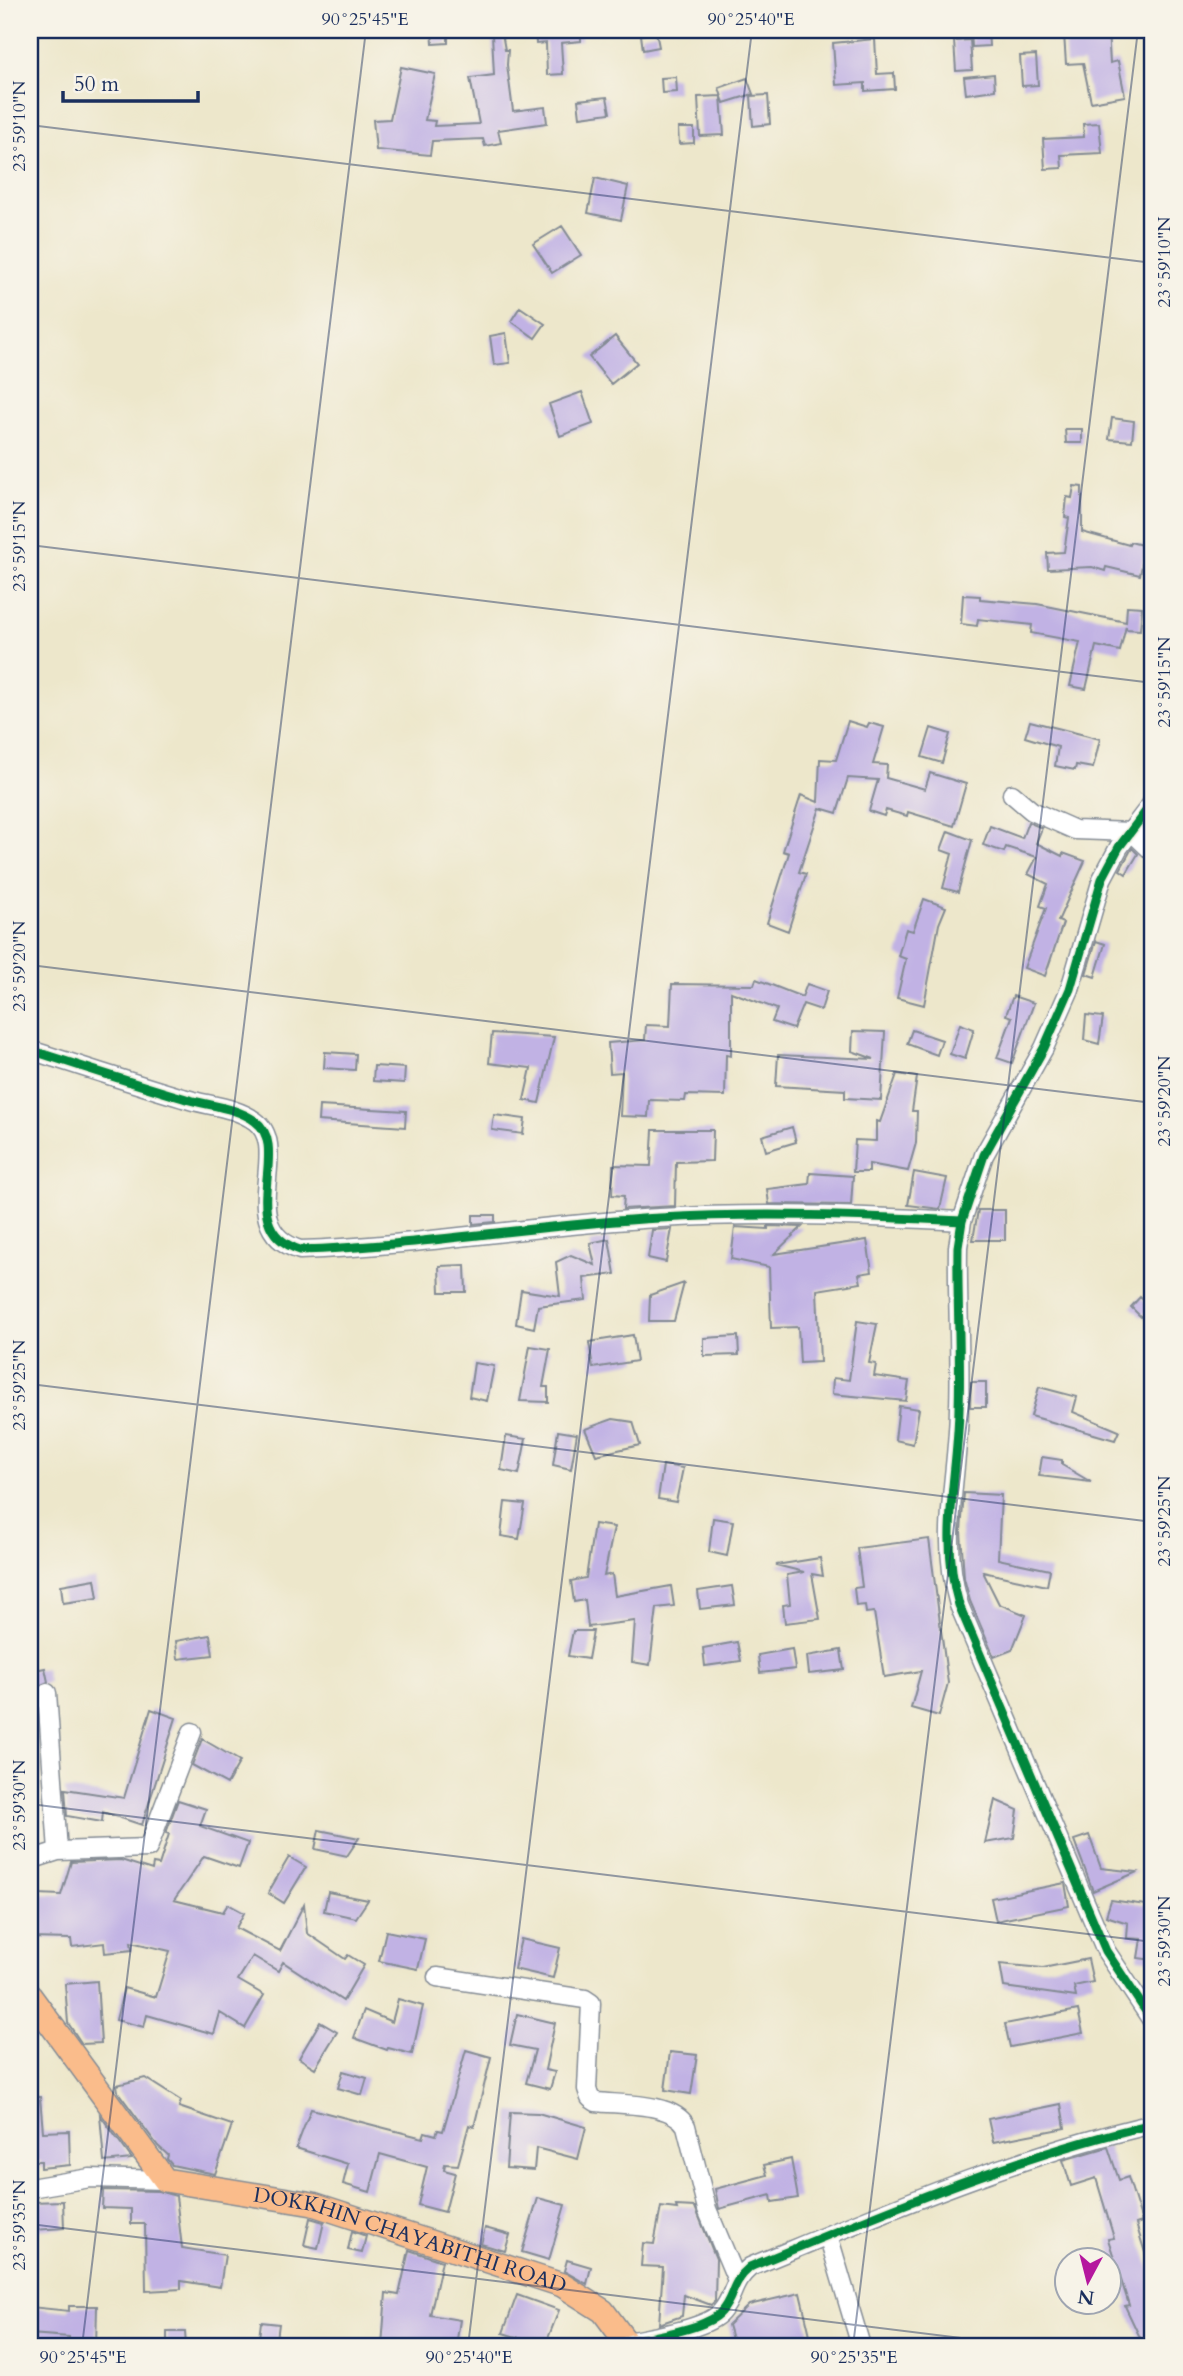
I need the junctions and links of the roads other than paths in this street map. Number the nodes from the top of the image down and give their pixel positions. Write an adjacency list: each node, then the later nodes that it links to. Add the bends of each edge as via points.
1 (1012, 794): 3 (street, via 1032,811 1075,830)
2 (1153, 802): 3 (street)
3 (1132, 832): 4 (street); 6 (street, via 1102,879 1070,989 1044,1048 984,1155)
4 (1153, 852)
5 (30, 1050): 6 (street, via 187,1100 229,1108 257,1122 267,1140 271,1231 282,1244 300,1250 659,1218 814,1214)
6 (962, 1221): 13 (street, via 958,1247 959,1410 948,1528 950,1574 1106,1951)
7 (47, 1693): 9 (street)
8 (192, 1732): 9 (street, via 148,1848)
9 (58, 1851): 10 (street)
10 (30, 1860)
11 (437, 1977): 18 (street, via 591,2003 590,2098 669,2111 681,2118 707,2209)
12 (30, 1996): 15 (main road)
13 (1153, 2022)
14 (1153, 2124): 17 (street, via 1079,2141)
15 (165, 2180): 16 (street, via 90,2178); 19 (main road, DOKKHIN CHAYABITHI ROAD, via 313,2204 562,2285 603,2311)
16 (30, 2188)
17 (828, 2235): 18 (street, via 750,2267); 20 (street)
18 (736, 2278): 19 (street, via 721,2313 705,2323)
19 (629, 2344)
20 (860, 2346)

